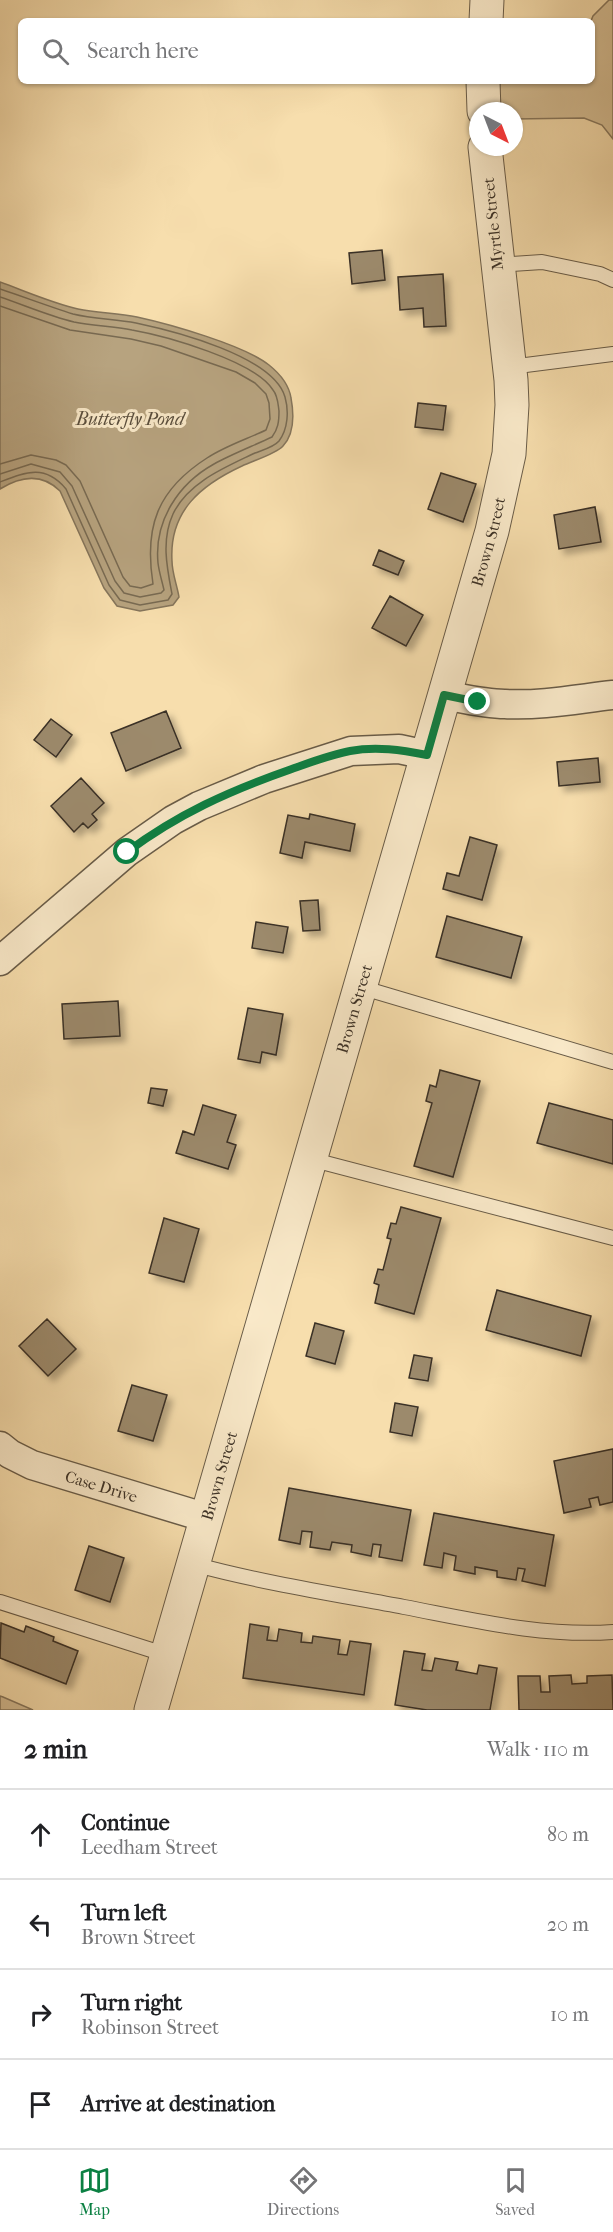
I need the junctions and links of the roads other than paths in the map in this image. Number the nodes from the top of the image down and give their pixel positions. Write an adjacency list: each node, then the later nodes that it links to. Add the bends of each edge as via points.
1 (487, 0): 2 (street)
2 (486, 18)
3 (483, 84): 4 (street)
4 (484, 102)
5 (486, 156): 6 (street, Myrtle Street)
6 (498, 265): 7 (lane, via 542,262); 8 (street, Myrtle Street)
7 (613, 280)
8 (502, 300): 10 (street, Brown Street)
9 (613, 354): 10 (lane)
10 (510, 367): 11 (street, Brown Street, via 511,430 506,471)
11 (444, 695): 12 (street, via 504,705); 13 (street, Brown Street)
12 (613, 695)
13 (427, 755): 14 (street, via 399,749 351,751 264,778 199,806 127,852); 15 (street, Brown Street)
14 (0, 961)
15 (360, 987): 16 (lane); 17 (street, Brown Street)
16 (613, 1062)
17 (310, 1159): 18 (lane); 20 (street, Brown Street)
18 (613, 1238)
19 (0, 1446): 20 (street, Case Drive, via 32,1465)
20 (207, 1518): 21 (street, Brown Street)
21 (193, 1564): 23 (lane, via 254,1580 496,1624 562,1633); 24 (street, Brown Street)
22 (0, 1602): 24 (lane)
23 (613, 1632)
24 (167, 1655): 25 (street, Brown Street)
25 (151, 1710)

